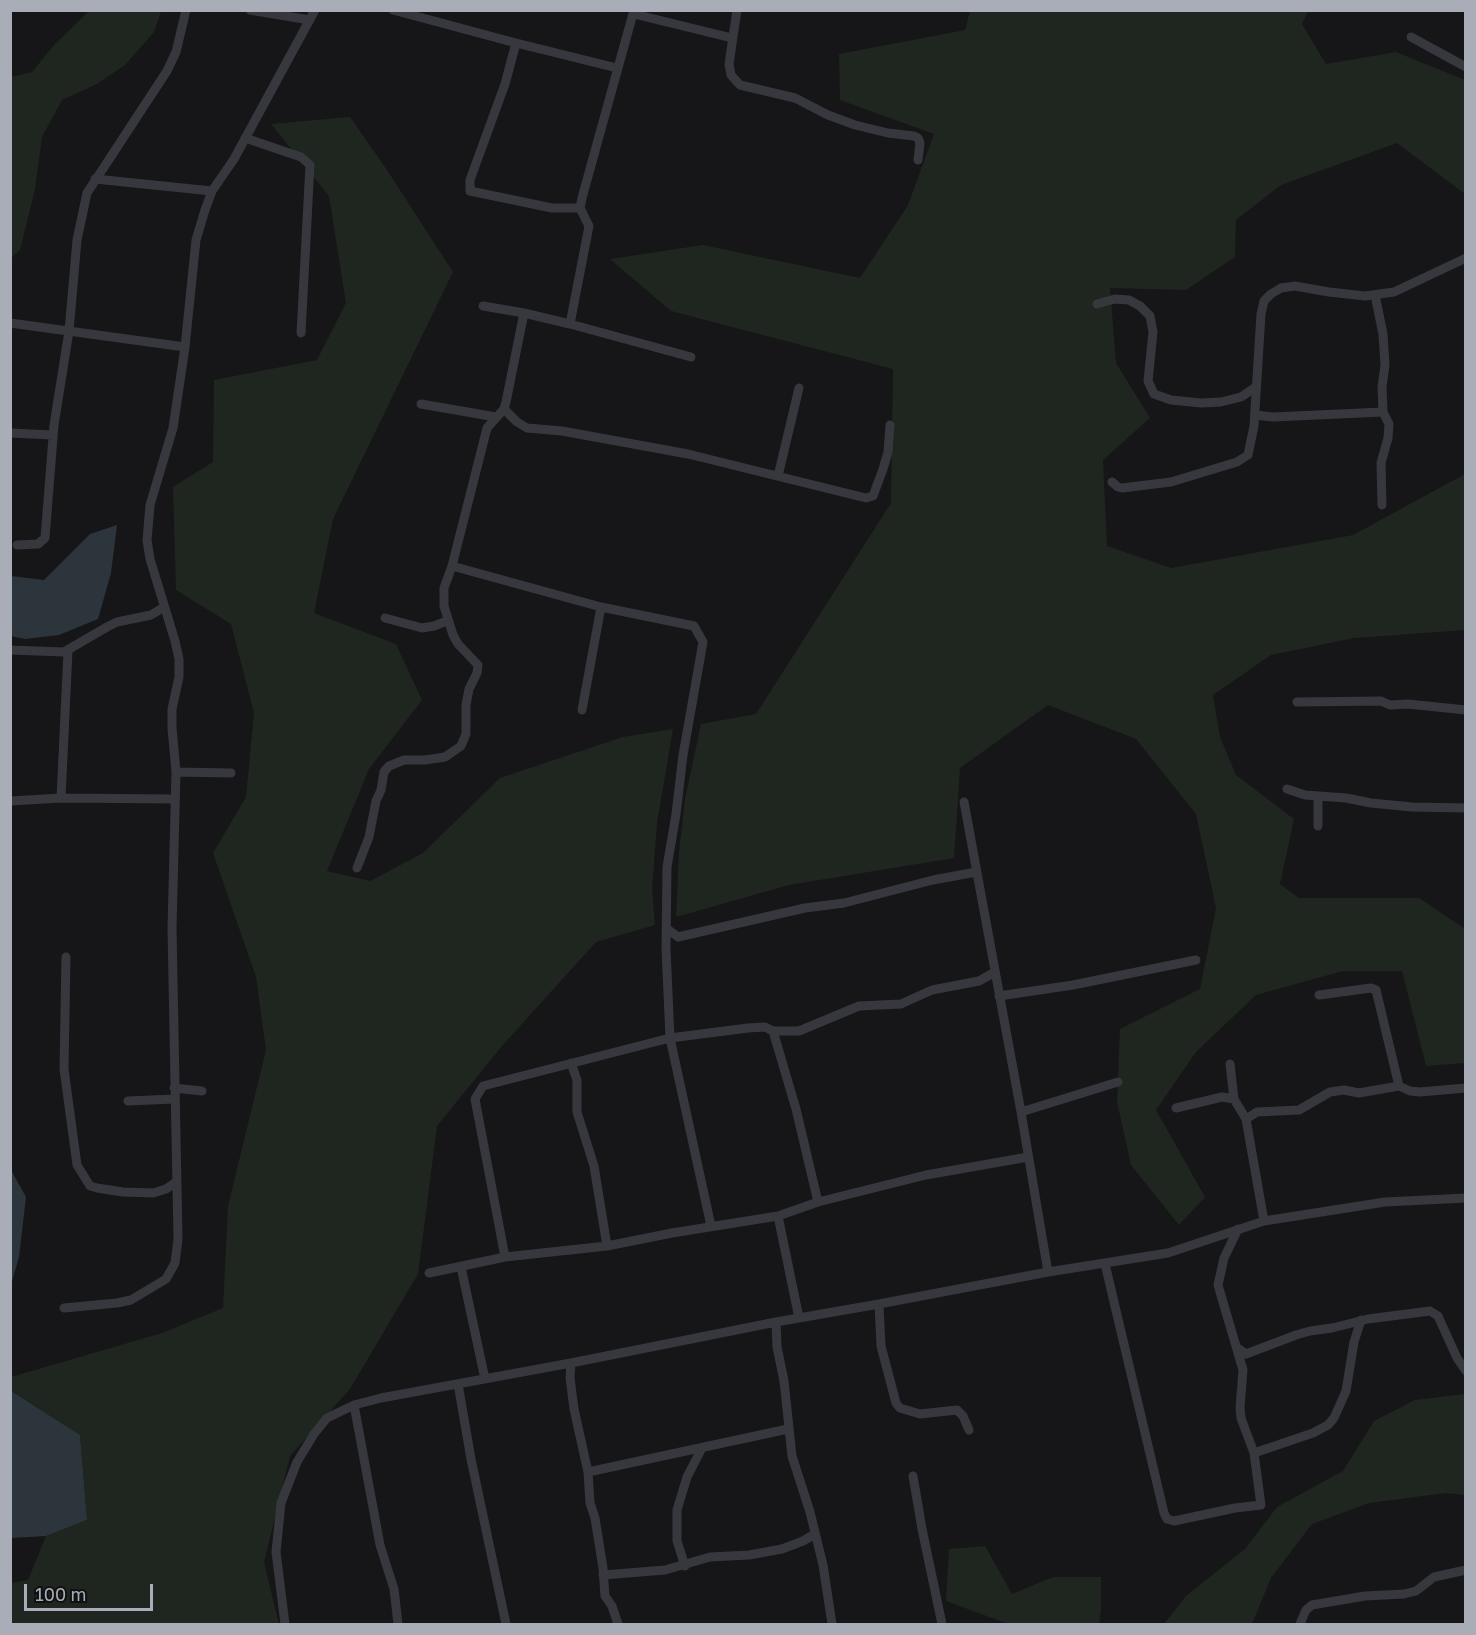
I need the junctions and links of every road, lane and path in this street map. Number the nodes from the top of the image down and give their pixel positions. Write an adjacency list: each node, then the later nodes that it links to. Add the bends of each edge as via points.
1 (186, 10): 15 (street, via 167,71)
2 (250, 10): 7 (street)
3 (315, 10): 7 (street)
4 (393, 10): 10 (street)
5 (737, 10): 9 (street)
6 (634, 12): 9 (street); 12 (street)
7 (310, 20): 13 (street)
8 (1411, 37): 11 (street)
9 (732, 38): 14 (street, via 729,69 740,85 795,98 855,125 914,136 920,143)
10 (516, 44): 12 (street); 17 (street, via 470,180 470,191 552,208)
11 (1466, 67)
12 (617, 68): 17 (street)
13 (245, 138): 16 (street); 26 (street, via 301,157 310,165)
14 (918, 160)
15 (95, 179): 16 (street); 25 (street, via 87,193 77,240)
16 (213, 191): 27 (street, via 196,240)
17 (580, 208): 24 (street, via 589,226)
18 (1466, 258): 19 (street, via 1394,292)
19 (1375, 295): 29 (street, via 1295,286 1271,294 1264,301 1261,314); 33 (street, via 1383,334)
20 (1097, 304): 29 (street, via 1129,300 1150,316 1153,332 1148,381 1154,394 1201,404 1241,397)
21 (483, 306): 22 (street)
22 (524, 313): 24 (street); 32 (street)
23 (10, 322): 25 (street)
24 (570, 324): 28 (street)
25 (69, 331): 27 (street); 38 (street)
26 (301, 333)
27 (185, 347): 44 (street, via 173,428 150,505 147,540)
28 (691, 357)
29 (1256, 387): 34 (street)
30 (799, 388): 39 (street)
31 (421, 404): 35 (street)
32 (504, 408): 35 (street); 39 (street, via 527,428 688,454)
33 (1383, 411): 34 (street); 41 (street, via 1389,424 1381,463)
34 (1255, 415): 40 (street, via 1245,459 1172,483 1122,488)
35 (496, 417): 43 (street, via 487,428)
36 (890, 425): 39 (street, via 888,452 873,496 866,498)
37 (10, 433): 38 (street)
38 (53, 435): 42 (street, via 45,538 38,544)
39 (778, 476)
40 (1112, 482)
41 (1382, 505)
42 (18, 545)
43 (452, 566): 45 (street); 47 (street, via 443,596)
44 (164, 607): 49 (street, via 151,615 106,627); 53 (street, via 179,659 172,709)
45 (602, 607): 51 (street); 65 (street, via 694,626 703,642 667,867)
46 (385, 618): 47 (street, via 422,628)
47 (447, 621): 63 (street, via 458,644 478,665 467,697 466,734 461,746 445,757 389,765)
48 (10, 650): 49 (street)
49 (68, 651): 57 (street)
50 (1297, 702): 52 (street, via 1381,701 1390,705)
51 (582, 710)
52 (1466, 710)
53 (176, 772): 54 (street); 58 (street)
54 (231, 772)
55 (1287, 789): 56 (street)
56 (1318, 796): 61 (street, via 1412,807); 62 (street)
57 (61, 798): 58 (street); 59 (street)
58 (174, 799): 77 (street)
59 (10, 801)
60 (964, 802): 64 (street)
61 (1466, 808)
62 (1318, 826)
63 (357, 868)
64 (976, 872): 65 (street, via 678,937); 68 (street)
65 (666, 928): 72 (street)
66 (66, 957): 87 (street, via 64,1069 77,1165 90,1186 97,1188 153,1192)
67 (1196, 960): 70 (street)
68 (994, 972): 70 (street); 71 (street, via 979,981 932,990 901,1004 860,1006 798,1031)
69 (1319, 995): 76 (street, via 1376,990)
70 (999, 996): 84 (street)
71 (773, 1032): 72 (street, via 765,1027); 89 (street)
72 (670, 1038): 73 (street); 92 (street)
73 (571, 1063): 94 (street, via 577,1080 577,1112 594,1166); 95 (street, via 483,1086 475,1099)
74 (1230, 1064): 81 (street)
75 (1118, 1082): 84 (street)
76 (1399, 1086): 78 (street, via 1420,1092); 85 (street, via 1359,1093 1330,1092 1299,1110 1257,1112)
77 (174, 1088): 79 (street); 80 (street)
78 (1466, 1088)
79 (202, 1091)
80 (174, 1099): 82 (street); 87 (street)
81 (1234, 1099): 83 (street, via 1222,1097); 85 (street)
82 (128, 1101)
83 (1176, 1108)
84 (1021, 1112): 86 (street)
85 (1246, 1119): 91 (street)
86 (1028, 1156): 89 (street, via 926,1175); 98 (street)
87 (177, 1182): 101 (street, via 178,1239 175,1263 166,1279 117,1304)
88 (1466, 1198): 91 (street, via 1385,1202)
89 (818, 1202): 90 (street)
90 (778, 1216): 92 (street); 102 (street)
91 (1264, 1221): 93 (street)
92 (711, 1227): 94 (street)
93 (1238, 1229): 96 (street, via 1168,1253); 105 (street, via 1224,1258 1218,1285)
94 (607, 1246): 95 (street)
95 (505, 1257): 97 (street)
96 (1105, 1264): 98 (street); 114 (street, via 1167,1519 1174,1521 1261,1505)
97 (461, 1267): 99 (street); 108 (street)
98 (1048, 1272): 100 (street)
99 (429, 1273)
100 (879, 1305): 102 (street); 112 (street, via 881,1347 896,1403 920,1414 957,1410)
101 (64, 1308)
102 (798, 1318): 104 (street)
103 (1361, 1320): 105 (street, via 1296,1335 1246,1354); 107 (street, via 1430,1311 1438,1316); 114 (street, via 1346,1391 1335,1418 1312,1433)
104 (776, 1322): 106 (street); 111 (street)
105 (1235, 1347): 114 (street, via 1243,1370 1241,1418)
106 (571, 1363): 108 (street); 115 (street, via 574,1409)
107 (1466, 1371)
108 (485, 1379): 109 (street)
109 (458, 1384): 110 (street); 123 (street)
110 (354, 1405): 121 (street, via 327,1418 314,1434 297,1462 281,1503 276,1552); 122 (street)
111 (788, 1429): 113 (street); 117 (street)
112 (969, 1430)
113 (702, 1448): 115 (street); 118 (street, via 687,1477 677,1510 677,1541)
114 (1254, 1453)
115 (588, 1472): 120 (street)
116 (913, 1476): 126 (street)
117 (815, 1534): 118 (street, via 782,1549 710,1557); 125 (street)
118 (685, 1566): 120 (street)
119 (1466, 1570): 127 (street, via 1434,1577 1416,1591 1404,1594 1312,1605)
120 (603, 1575): 124 (street, via 605,1596)
121 (285, 1624)
122 (398, 1624)
123 (506, 1624)
124 (618, 1624)
125 (832, 1624)
126 (942, 1624)
127 (1300, 1624)

